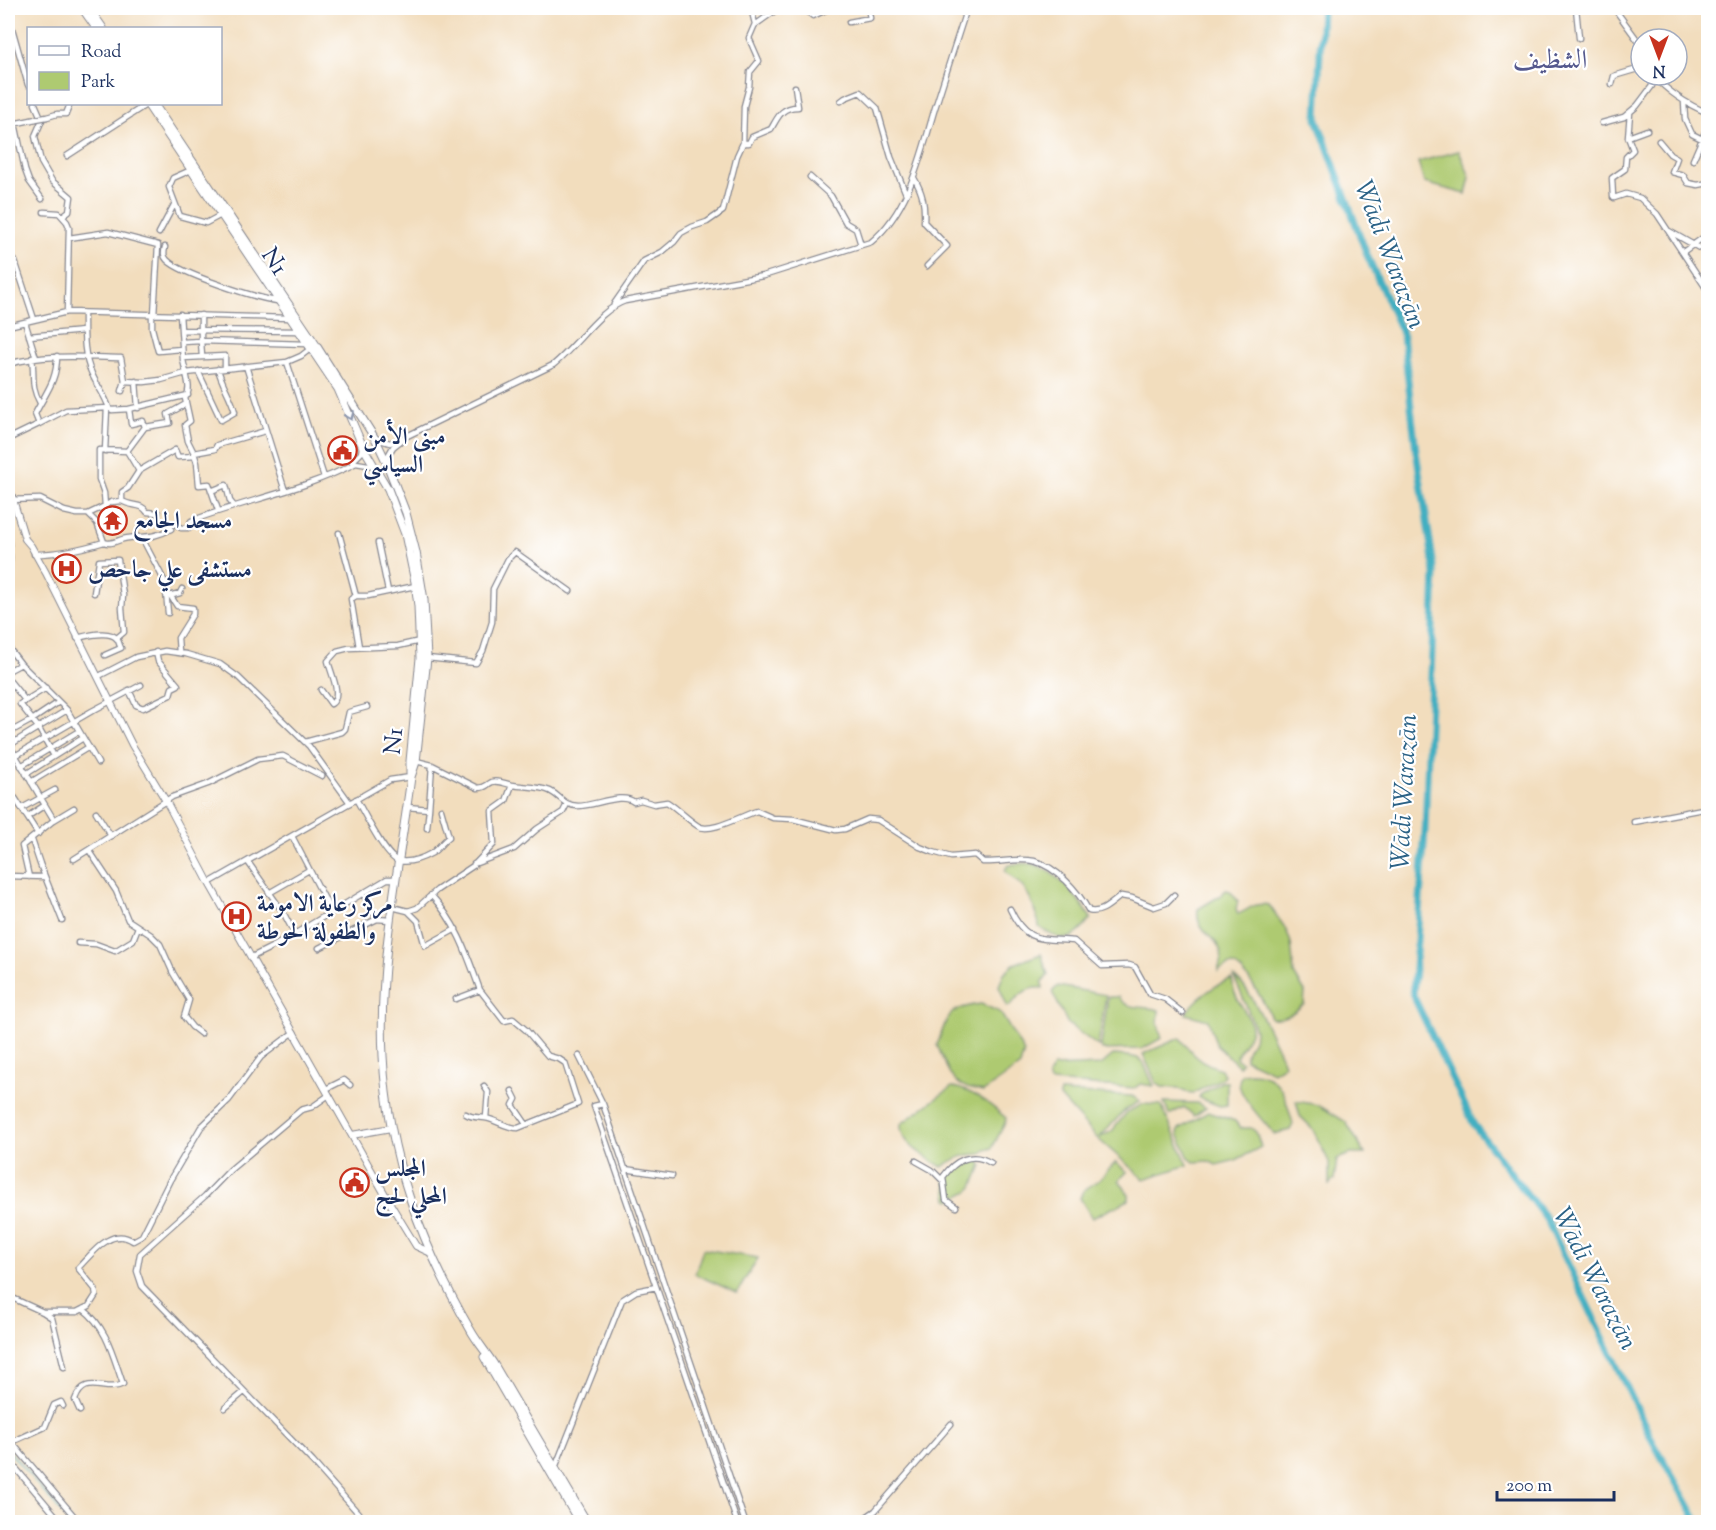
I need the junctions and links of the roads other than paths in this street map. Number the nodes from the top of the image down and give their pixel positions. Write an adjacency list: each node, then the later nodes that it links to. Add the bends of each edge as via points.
1 (82, 8): 14 (highway)
2 (89, 8): 15 (highway)
3 (751, 8): 13 (street)
4 (779, 8): 13 (street)
5 (803, 8): 6 (street, via 813,16)
6 (830, 8)
7 (869, 8): 12 (street, via 870,18)
8 (967, 8): 46 (street)
9 (1575, 8): 17 (street)
10 (1614, 8): 16 (street)
11 (8, 14): 19 (street)
12 (849, 22)
13 (755, 25): 41 (street, via 749,38 759,61 750,72)
14 (95, 27)
15 (102, 27)
16 (1629, 29)
17 (1579, 38)
18 (1629, 72): 20 (street, via 1614,76)
19 (27, 81)
20 (1612, 84)
21 (795, 87): 41 (street, via 798,107 785,109 777,115 771,129)
22 (1652, 87): 31 (street)
23 (1664, 87): 25 (street)
24 (841, 101): 48 (street, via 860,92 877,108)
25 (1684, 102): 32 (street); 38 (street, via 1685,119 1692,135)
26 (35, 105): 53 (street, via 42,120 35,136 41,162 52,181 71,197 69,211)
27 (70, 105): 33 (street, bridge, via 66,114)
28 (147, 105): 42 (street)
29 (150, 105): 44 (highway, N1 / N1)
30 (150, 105): 111 (highway, N1, via 316,345)
31 (1630, 113): 34 (street); 37 (street)
32 (1708, 113): 38 (street)
33 (15, 123): 35 (street); 49 (street, via 29,181)
34 (1602, 123)
35 (8, 125)
36 (1647, 130): 37 (street)
37 (1628, 136): 54 (street, via 1633,150 1626,157 1625,169 1612,178 1614,198 1626,194 1640,198)
38 (1703, 138): 40 (street); 43 (street)
39 (1659, 141): 47 (street, via 1677,158 1672,172 1683,175 1689,183)
40 (1708, 142)
41 (743, 143): 67 (street, via 723,211 681,233 662,252 644,261)
42 (67, 156)
43 (1693, 160)
44 (191, 170): 50 (street, via 173,178 169,187); 52 (highway, N1 / N1)
45 (810, 177): 59 (street, via 831,196 846,223 856,229)
46 (914, 177): 48 (street); 64 (street, via 925,205 924,222 946,246)
47 (1708, 183)
48 (906, 194): 59 (street, via 882,233)
49 (42, 199)
50 (175, 203): 52 (street, via 180,216 206,223); 55 (street)
51 (44, 212): 53 (street)
52 (221, 215): 66 (highway, N1 / N1)
53 (62, 216): 57 (street)
54 (1668, 231): 58 (street); 61 (street)
55 (159, 233)
56 (1708, 234): 58 (street)
57 (69, 238): 68 (street); 71 (street, via 108,232 158,245)
58 (1694, 244): 61 (street); 62 (street)
59 (861, 245): 67 (street, via 763,276)
60 (165, 247): 66 (street, via 166,259 181,268 251,295)
61 (1683, 252): 65 (street)
62 (1708, 253)
63 (15, 261): 74 (street)
64 (927, 266)
65 (1708, 291)
66 (278, 301): 73 (highway, N1 / N1)
67 (614, 305): 110 (street, via 553,365)
68 (67, 312): 69 (street); 74 (street)
69 (84, 313): 71 (street); 78 (street)
70 (180, 314): 71 (street); 72 (street); 77 (street)
71 (153, 315): 85 (street, via 158,351)
72 (201, 315): 73 (street); 79 (street)
73 (290, 318): 80 (highway, N1 / N1)
74 (34, 319): 75 (street)
75 (25, 322): 76 (street); 81 (street)
76 (8, 326)
77 (181, 330): 79 (street); 83 (street)
78 (84, 331): 81 (street); 87 (street)
79 (201, 331): 80 (street); 82 (street)
80 (299, 331): 84 (highway, N1 / N1)
81 (30, 336): 89 (street)
82 (201, 341): 83 (street); 84 (street); 88 (street)
83 (182, 342): 85 (street)
84 (308, 347): 91 (street); 113 (highway, N1 / N1, one-way to 113, via 338,389)
85 (182, 349): 90 (street)
86 (57, 356): 87 (street); 89 (street); 102 (street, via 52,385)
87 (86, 356): 98 (street, via 121,358); 104 (street)
88 (202, 357): 90 (street); 94 (street, via 225,356)
89 (34, 358): 92 (street); 102 (street, via 34,392)
90 (183, 358): 97 (street)
91 (287, 363): 93 (street); 121 (street)
92 (8, 364)
93 (246, 366): 94 (street); 109 (street)
94 (225, 368): 95 (street)
95 (218, 369): 96 (street); 96 (street, via 235,412 220,420)
96 (198, 371): 97 (street)
97 (186, 373): 99 (street); 101 (street)
98 (125, 381): 99 (street); 100 (street)
99 (136, 381): 105 (street)
100 (122, 391)
101 (188, 394): 103 (street); 105 (street)
102 (40, 403): 107 (street, via 35,414)
103 (186, 404): 108 (street, via 168,414 170,423); 116 (street, via 190,421 185,425)
104 (108, 408): 106 (street); 107 (street, via 66,410); 114 (street)
105 (138, 408): 106 (street)
106 (129, 409): 108 (street, via 131,424 143,421)
107 (39, 424): 112 (street)
108 (145, 427): 115 (street)
109 (265, 431): 116 (street); 124 (street)
110 (407, 436): 111 (street, via 390,443); 117 (street, via 393,447)
111 (375, 438): 113 (highway, via 367,436); 117 (highway, N1)
112 (8, 439)
113 (362, 444): 118 (highway, N1); 119 (street, via 359,456)
114 (105, 451): 115 (street); 127 (street, via 99,450 99,480)
115 (127, 451): 120 (street)
116 (195, 454): 120 (street, via 178,457 175,450); 123 (street, via 199,485 209,484)
117 (385, 461): 118 (highway, via 382,470); 155 (highway, N1, via 406,513 416,552)
118 (374, 466): 119 (street, via 357,463); 139 (highway, N1 / N1, via 388,489 405,534)
119 (343, 470): 121 (street)
120 (140, 471): 126 (street, via 122,492)
121 (324, 477): 124 (street)
122 (8, 483): 125 (main road)
123 (211, 491): 128 (street, via 226,485); 129 (street)
124 (285, 491): 128 (street)
125 (10, 500): 131 (street, via 40,499 57,509); 137 (main road)
126 (122, 501): 127 (street); 130 (street)
127 (105, 506): 131 (street)
128 (234, 506): 129 (street)
129 (218, 510): 134 (street, via 191,521 189,528 175,523 161,534)
130 (158, 513)
131 (88, 514): 135 (street, via 97,523)
132 (339, 533): 145 (street)
133 (8, 535): 138 (street)
134 (142, 538): 135 (street); 144 (street, via 163,576)
135 (104, 542): 137 (street, via 67,552)
136 (378, 543): 141 (street)
137 (34, 554): 147 (main road)
138 (8, 579)
139 (416, 585): 141 (street); 149 (highway, N1 / N1)
140 (182, 589): 144 (street)
141 (388, 591): 145 (street)
142 (570, 591): 155 (street, via 515,552 493,589 492,622 476,663)
143 (94, 593): 148 (street, via 99,561 118,560 124,632)
144 (168, 596): 146 (street); 153 (street, via 177,606 193,608 178,638)
145 (356, 596): 151 (street, via 351,599)
146 (168, 614)
147 (77, 638): 148 (street, via 103,634); 158 (main road)
148 (117, 638): 154 (street, via 121,648)
149 (420, 642): 151 (street); 189 (highway, N1 / N1)
150 (8, 647): 156 (street)
151 (359, 647): 163 (street, via 337,651 328,661 336,687 335,701 331,704)
152 (156, 652): 153 (street); 158 (street, via 136,657); 162 (street, via 158,661 178,685 170,695 143,708 136,705)
153 (179, 652): 176 (street, via 220,664)
154 (105, 655)
155 (427, 658): 183 (highway, N1)
156 (21, 664): 157 (street); 161 (street)
157 (8, 671)
158 (99, 676): 165 (main road)
159 (8, 679): 164 (street)
160 (141, 685): 162 (street)
161 (46, 688): 164 (street); 166 (street)
162 (129, 690): 165 (street)
163 (321, 690)
164 (25, 700): 169 (street, via 20,704)
165 (110, 701): 170 (street); 196 (main road)
166 (59, 702): 168 (street); 169 (street)
167 (367, 707): 176 (street, via 349,712 342,732)
168 (67, 710): 170 (street); 171 (street)
169 (32, 720): 171 (street); 173 (street)
170 (73, 721): 172 (street); 174 (street)
171 (38, 727): 174 (street); 177 (street)
172 (80, 731): 175 (street); 179 (street)
173 (8, 733)
174 (44, 738): 179 (street); 180 (street)
175 (83, 738): 178 (street); 181 (street)
176 (305, 742): 197 (street)
177 (8, 745): 180 (street)
178 (89, 747): 184 (street); 190 (street)
179 (50, 748): 181 (street); 186 (street)
180 (15, 756): 182 (street); 186 (street)
181 (54, 756): 187 (street)
182 (8, 759)
183 (416, 761): 185 (street); 189 (highway, N1)
184 (98, 763)
185 (432, 765): 191 (street, via 478,788 496,782); 203 (street)
186 (21, 766): 187 (street)
187 (26, 774): 190 (street)
188 (322, 776): 196 (street, via 283,756 273,757 250,763)
189 (411, 777): 194 (street, via 390,780); 200 (highway, N1)
190 (32, 783): 193 (street)
191 (512, 785): 198 (street, via 551,791); 219 (street, via 506,801 492,811 494,844)
192 (55, 790): 193 (street)
193 (41, 797): 199 (street); 201 (street)
194 (356, 799): 197 (street); 218 (street, via 388,854)
195 (8, 800): 201 (street, via 15,798)
196 (166, 801): 212 (street); 225 (main road)
197 (350, 803): 213 (street)
198 (567, 804): 219 (street, via 563,812 514,849); 229 (street, via 593,805 621,798 654,804 667,802 700,828 757,811 773,818 836,830 868,819 878,820 933,852 957,857 975,855 987,862 1036,861 1055,872 1094,912 1121,896 1154,907)
199 (45, 805): 207 (street); 208 (street)
200 (407, 807): 203 (street); 218 (highway, N1)
201 (22, 808): 207 (street)
202 (74, 808): 208 (street)
203 (429, 808): 210 (street)
204 (441, 808): 218 (street, via 449,837 434,852 412,861)
205 (1708, 808): 209 (street)
206 (96, 812): 212 (street)
207 (27, 817): 211 (street)
208 (54, 820): 211 (street)
209 (1634, 822)
210 (427, 828)
211 (38, 834): 214 (street)
212 (111, 836): 215 (street)
213 (292, 836): 217 (street); 220 (street)
214 (32, 840): 222 (street, via 22,846); 223 (street)
215 (89, 850): 216 (street); 237 (street, via 116,891 128,920)
216 (74, 859)
217 (249, 861): 225 (street); 226 (street)
218 (399, 861): 224 (highway, N1)
219 (474, 864): 228 (street)
220 (309, 870): 226 (street); 232 (street)
221 (8, 876): 222 (street)
222 (29, 877): 223 (street)
223 (45, 877): 235 (street)
224 (397, 879): 227 (street, via 387,879); 230 (highway, N1)
225 (209, 883): 242 (main road)
226 (269, 893): 239 (street)
227 (363, 893): 232 (street); 234 (street)
228 (431, 895): 233 (street); 238 (street)
229 (1174, 895)
230 (392, 907): 233 (street); 236 (highway, N1)
231 (1010, 909): 245 (street, via 1029,936 1074,941 1102,966 1135,967 1150,994 1165,999)
232 (331, 911): 239 (street)
233 (408, 911): 238 (street, via 418,921 425,946)
234 (377, 919): 236 (street); 241 (street)
235 (62, 920)
236 (390, 920): 259 (highway, N1, via 382,1020)
237 (138, 927): 240 (street, via 133,940 115,951); 247 (street, via 160,944 189,1000 184,1017)
238 (456, 929): 243 (street)
239 (294, 933): 242 (street)
240 (78, 943)
241 (319, 948)
242 (252, 957): 246 (main road)
243 (480, 990): 244 (street); 258 (street, via 504,1021 513,1019 548,1056 565,1063 572,1083 578,1104)
244 (456, 999)
245 (1183, 1013)
246 (294, 1032): 254 (main road); 270 (street, via 261,1057 229,1100 201,1127 142,1236 133,1241 119,1236 111,1238 78,1268 96,1295)
247 (201, 1034)
248 (579, 1056): 255 (street)
249 (344, 1071): 250 (street)
250 (344, 1080): 251 (street); 254 (street)
251 (350, 1085)
252 (484, 1086): 257 (street, via 488,1092)
253 (512, 1091): 258 (street, via 516,1099 513,1105)
254 (327, 1092): 260 (main road); 274 (street, via 230,1170 140,1254 137,1271 142,1286)
255 (603, 1104): 263 (street); 268 (street, via 594,1106)
256 (466, 1114): 257 (street)
257 (486, 1118): 258 (street, via 510,1128)
258 (526, 1124)
259 (391, 1128): 260 (main road); 267 (highway, N1, via 403,1183)
260 (352, 1135): 267 (main road, via 416,1246)
261 (916, 1161): 265 (street)
262 (991, 1163): 265 (street, via 973,1156 963,1159 946,1172)
263 (625, 1169): 264 (street); 288 (street)
264 (672, 1176)
265 (943, 1181): 266 (street, via 946,1200)
266 (956, 1207)
267 (429, 1252): 272 (highway, N1)
268 (657, 1287): 281 (street, via 636,1291 622,1300); 287 (street)
269 (8, 1296): 271 (street)
270 (83, 1309): 271 (street); 277 (street, via 96,1318 104,1332 123,1384 84,1387 75,1400)
271 (43, 1312): 273 (street, via 52,1318)
272 (477, 1341): 281 (highway, N1); 285 (highway, N1)
273 (64, 1367)
274 (244, 1392): 276 (street); 284 (street)
275 (63, 1406): 279 (street, via 61,1402 54,1405 45,1427)
276 (225, 1408)
277 (80, 1411)
278 (951, 1424): 289 (street, via 874,1511)
279 (10, 1440): 283 (street)
280 (8, 1459): 282 (street)
281 (555, 1468): 286 (highway, N1)
282 (61, 1522)
283 (79, 1522)
284 (366, 1522)
285 (579, 1522)
286 (587, 1522)
287 (737, 1522)
288 (745, 1522)
289 (859, 1522)

